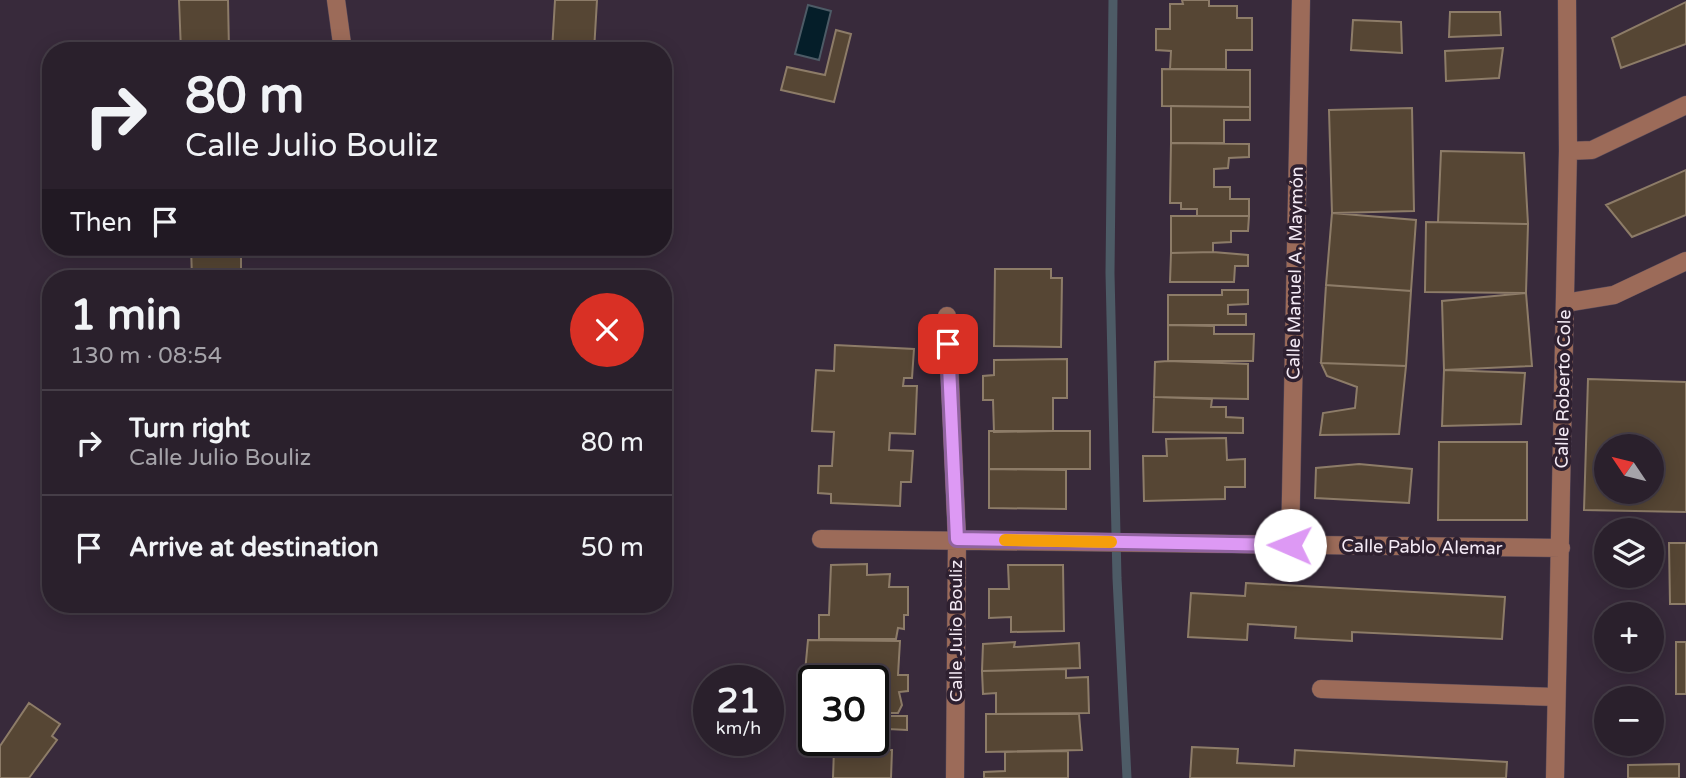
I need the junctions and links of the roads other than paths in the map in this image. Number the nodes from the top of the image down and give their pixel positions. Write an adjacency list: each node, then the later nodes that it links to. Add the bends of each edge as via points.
1 (336, 0): 4 (street)
2 (1301, 0): 12 (street, Calle Manuel A. Maymón)
3 (1567, 0): 6 (street, Calle Roberto Cole)
4 (342, 42)
5 (1686, 105): 6 (street, via 1592,150)
6 (1568, 151): 8 (street, Calle Roberto Cole)
7 (1686, 261): 8 (street, via 1614,295)
8 (1565, 303): 13 (street, Calle Roberto Cole)
9 (947, 316): 11 (street, Calle Julio Bouliz)
10 (821, 539): 11 (street, Calle Pablo Alemar)
11 (957, 539): 12 (street, Calle Pablo Alemar); 16 (street, Calle Julio Bouliz)
12 (1290, 545): 13 (street, Calle Pablo Alemar)
13 (1561, 548): 15 (street, Calle Roberto Cole)
14 (1321, 689): 15 (street)
15 (1556, 697): 17 (street, Calle Roberto Cole)
16 (955, 778)
17 (1555, 778)

